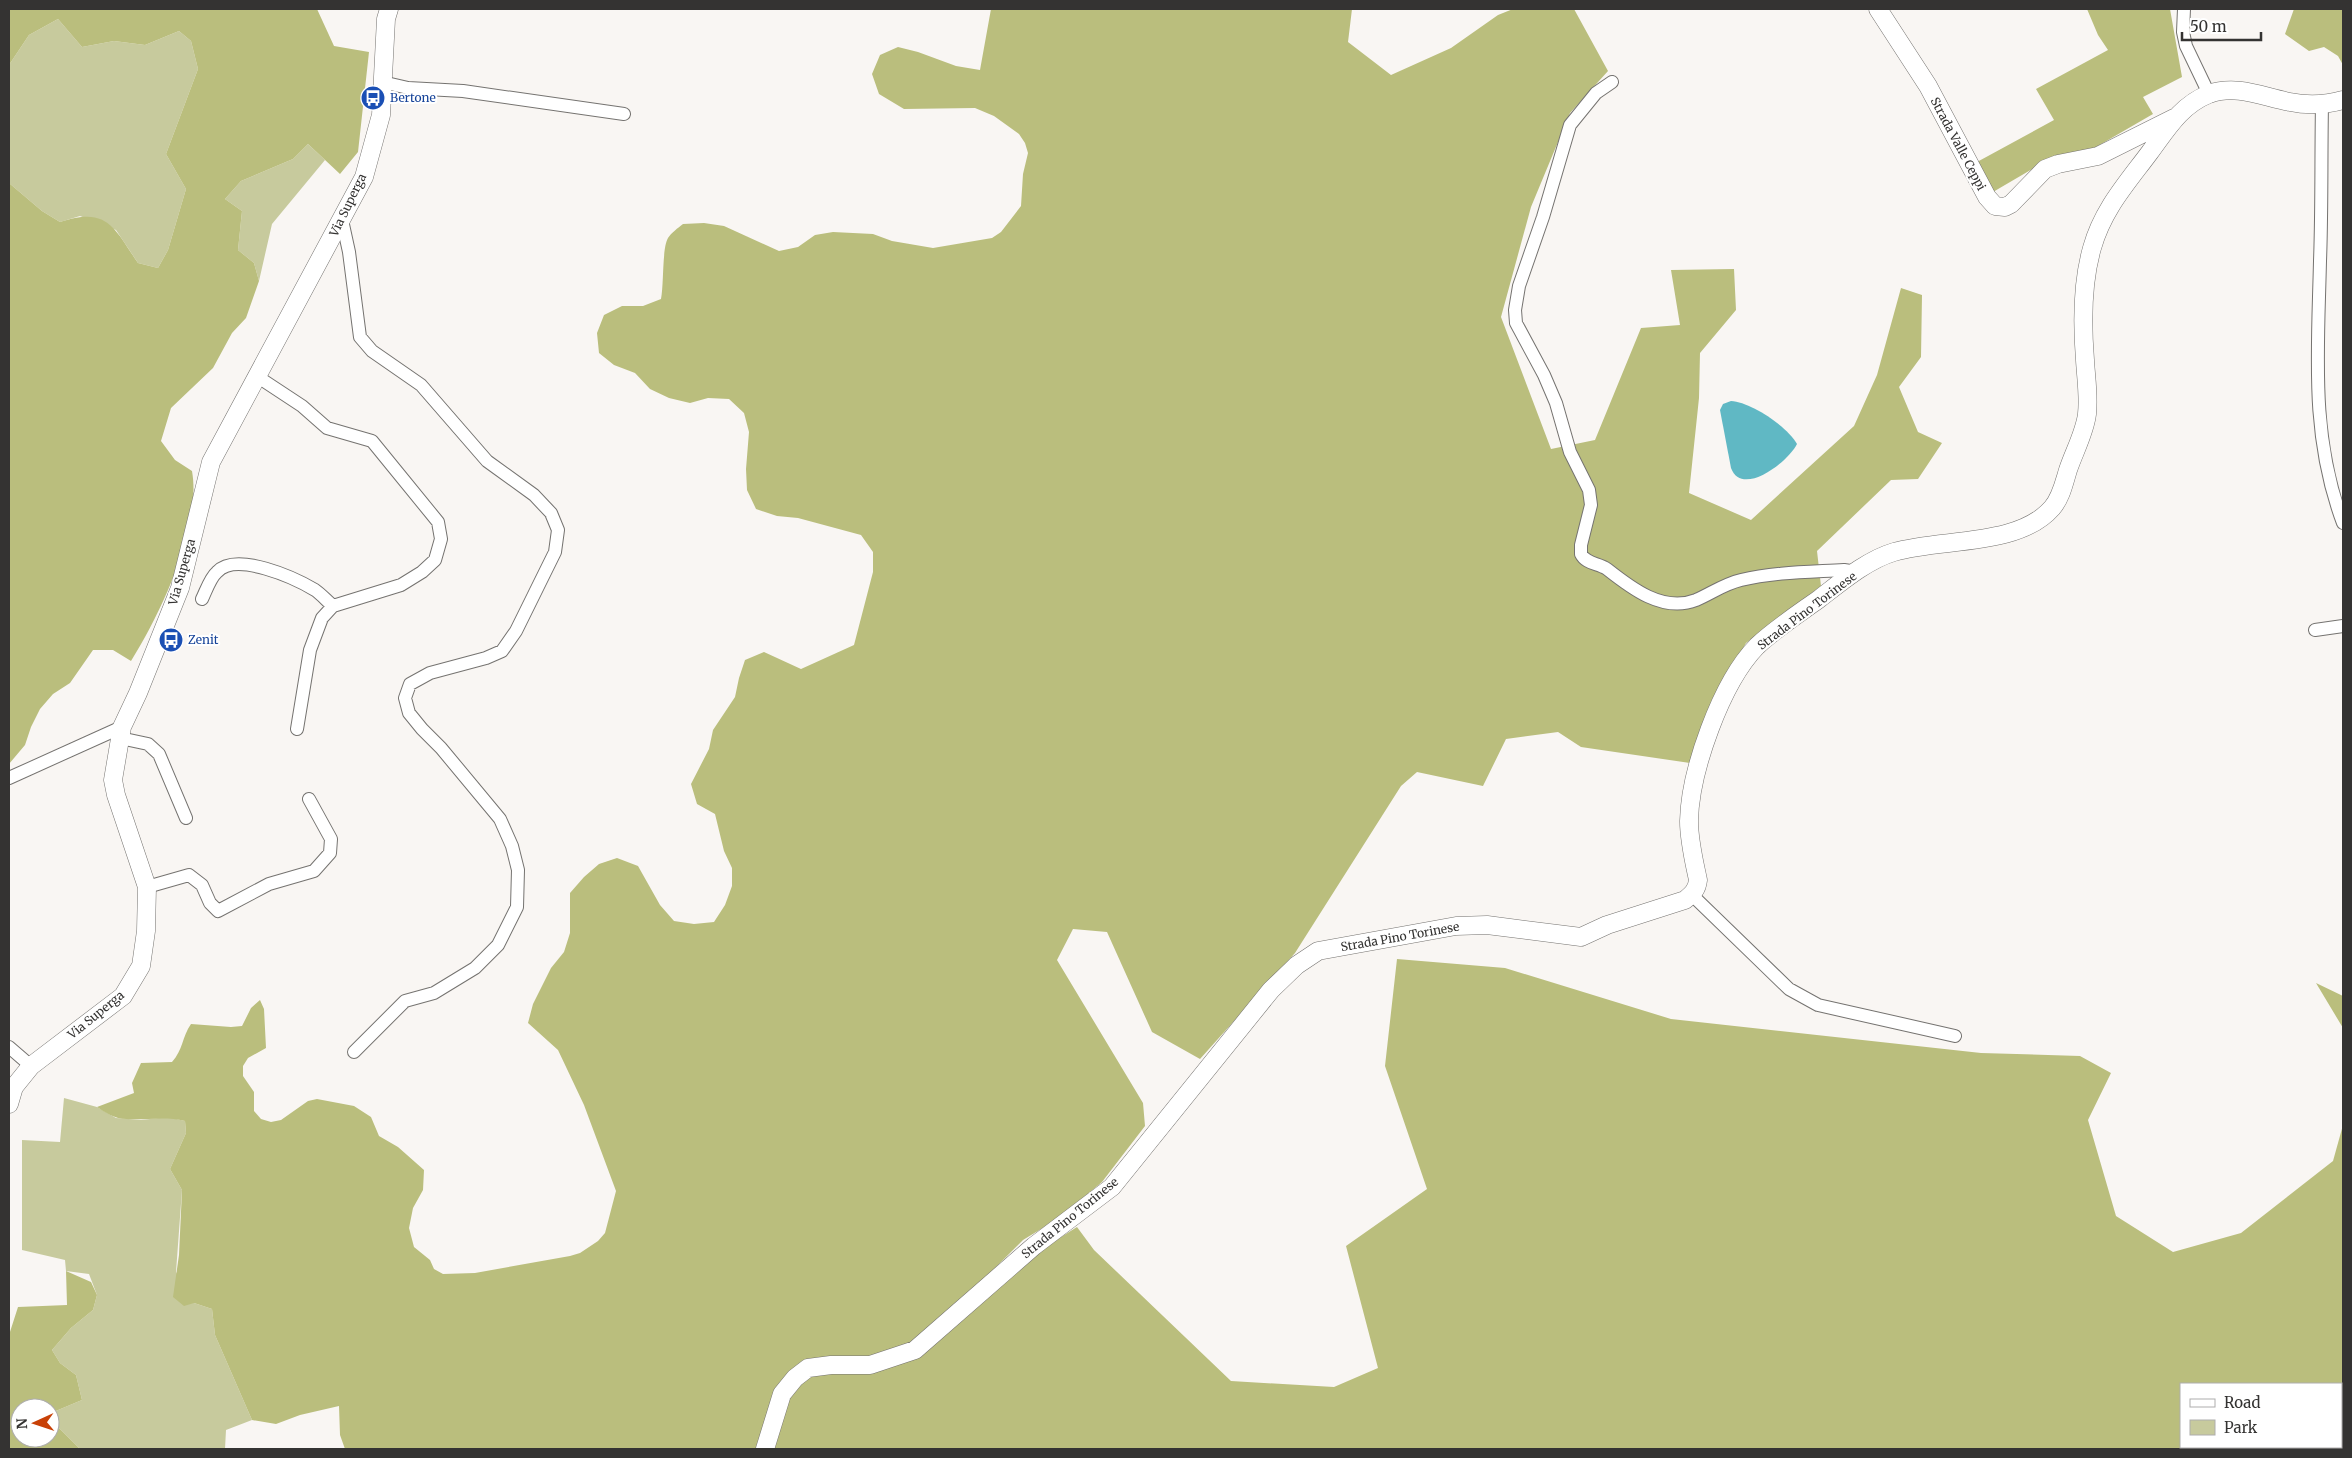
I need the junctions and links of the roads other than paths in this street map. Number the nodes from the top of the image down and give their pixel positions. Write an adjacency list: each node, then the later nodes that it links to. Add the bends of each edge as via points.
1 (389, 9): 4 (street, Via Superga)
2 (1878, 9): 10 (street, Strada Valle Ceppi, via 1928,86 1987,198 1995,206 2011,204 2045,169 2105,153)
3 (2184, 9): 6 (street, via 2186,46)
4 (382, 82): 9 (street, via 408,88 463,91); 11 (street, Via Superga, via 381,115 364,177)
5 (1612, 82): 14 (street, via 1596,93 1570,125 1519,286 1515,310 1516,323 1544,375 1570,452 1589,490 1591,505 1581,554 1588,562 1606,568 1622,583 1674,604 1685,604 1743,579 1844,570)
6 (2209, 94): 8 (street, Strada Pino Torinese, via 2233,90); 10 (street, Strada Pino Torinese)
7 (2343, 100): 8 (street, Strada Pino Torinese)
8 (2322, 106): 13 (street, via 2317,391 2326,460)
9 (624, 114)
10 (2174, 118): 14 (street, Strada Pino Torinese, via 2114,198 2091,249 2083,326 2087,416 2057,502 2042,519 2018,531 1891,553)
11 (342, 220): 12 (street, Via Superga); 28 (street, via 360,337 372,351 421,385 487,461 534,495 551,513 558,530 555,552 502,651 430,673 410,684 405,698 409,713 500,819 518,870 517,907 498,945 475,968 434,993 405,1001)
12 (258, 377): 16 (street, via 328,428 372,441 438,522 440,539 435,560 422,572 401,585); 20 (street, Via Superga, via 211,462 180,588)
13 (2343, 523)
14 (1857, 572): 25 (street, Strada Pino Torinese, via 1757,647 1722,701 1698,759 1694,778 1689,820 1698,880)
15 (202, 599): 16 (street, via 216,572 230,564 288,576 317,591)
16 (332, 606): 19 (street, via 322,618 310,650)
17 (2343, 626): 18 (street)
18 (2315, 630)
19 (297, 729)
20 (121, 732): 21 (street); 23 (street, via 148,744 160,754); 24 (street, Via Superga, via 113,780)
21 (9, 778)
22 (309, 800): 24 (street, via 331,839 330,854 314,871 269,884 218,911 210,903 202,885 189,874)
23 (186, 818)
24 (147, 887): 29 (street, Via Superga, via 141,966 123,996)
25 (1692, 895): 26 (street, via 1789,989 1818,1005); 31 (street, Strada Pino Torinese, via 1582,937 1486,926 1456,926 1318,951 1296,965 1271,990 1112,1187 1034,1246 915,1350 870,1365 831,1364 808,1368 782,1394)
26 (1955, 1036)
27 (9, 1047): 29 (street)
28 (354, 1052)
29 (31, 1066): 30 (street, Via Superga, via 14,1087)
30 (9, 1104)
31 (765, 1449)

